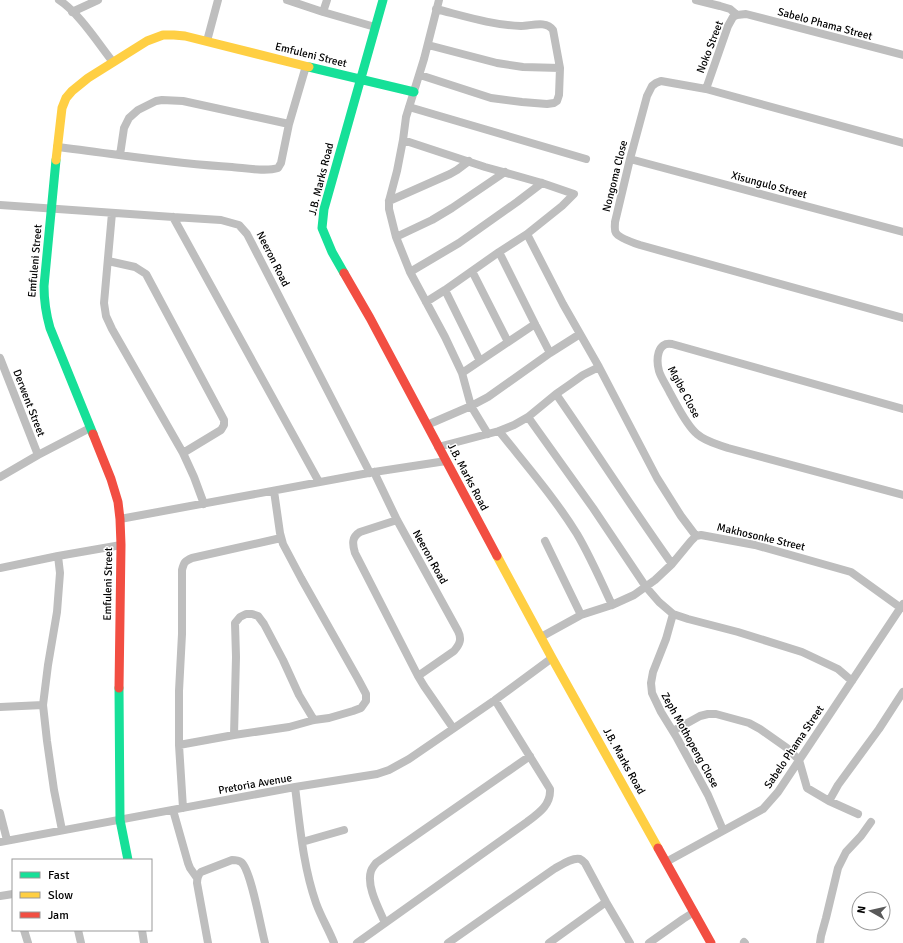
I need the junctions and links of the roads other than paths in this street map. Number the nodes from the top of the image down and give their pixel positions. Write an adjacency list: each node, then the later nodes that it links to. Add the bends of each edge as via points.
1 (59, 0): 10 (street)
2 (98, 0): 10 (street)
3 (218, 0): 14 (street)
4 (287, 0): 11 (street)
5 (327, 0): 11 (street)
6 (383, 0): 13 (street, J.B. Marks Road)
7 (439, 0): 9 (street)
8 (696, 0): 12 (street, Sabelo Phama Street, via 730,9)
9 (436, 9): 15 (street); 19 (street, via 508,25 548,25 553,30)
10 (72, 12): 17 (street)
11 (323, 12): 13 (street)
12 (738, 14): 16 (street, Sabelo Phama Street); 22 (street, Noko Street, via 728,26)
13 (375, 28): 21 (street, J.B. Marks Road)
14 (207, 41): 17 (street, Emfuleni Street, via 178,34 162,35); 18 (street, Emfuleni Street)
15 (428, 45): 19 (street, via 497,63); 20 (street)
16 (903, 55)
17 (113, 62): 28 (street, Emfuleni Street, via 78,86 66,98 62,108)
18 (306, 66): 21 (street, Emfuleni Street); 25 (street)
19 (560, 68): 20 (street, via 557,101 547,104 491,98)
20 (420, 75): 23 (street)
21 (361, 79): 23 (street, Emfuleni Street); 62 (street, J.B. Marks Road, via 324,209 322,228 332,252)
22 (706, 89): 27 (street, Nongoma Close); 31 (street, Nongoma Close, via 661,81 652,86)
23 (414, 92): 24 (street)
24 (409, 107): 26 (street); 30 (street)
25 (289, 124): 29 (street, via 281,163 275,169 204,166); 29 (street, via 183,101 156,101 129,118 124,128)
26 (403, 140): 32 (street); 35 (street)
27 (903, 143)
28 (57, 147): 29 (street); 37 (street, Emfuleni Street)
29 (120, 155)
30 (586, 159)
31 (630, 159): 40 (street, Xisungulo Street); 49 (street, Nongoma Close, via 615,222 617,235 640,245)
32 (469, 161): 33 (street); 35 (street, via 458,170)
33 (505, 172): 34 (street); 42 (street, via 452,208)
34 (542, 183): 41 (street, via 574,194); 45 (street, via 459,243)
35 (389, 202): 42 (street)
36 (0, 205): 37 (street, Neeron Road)
37 (52, 208): 38 (street, Neeron Road); 63 (street, Emfuleni Street, via 44,307)
38 (112, 213): 39 (street, Neeron Road); 44 (street)
39 (173, 217): 70 (street, Neeron Road, via 221,220 239,225 245,230); 72 (street)
40 (903, 232)
41 (527, 234): 43 (street); 51 (street)
42 (396, 238): 45 (street)
43 (499, 252): 46 (street); 50 (street)
44 (108, 261): 67 (street, via 104,303 106,316); 67 (street, via 135,267 146,274 224,420 222,430)
45 (410, 272): 48 (street)
46 (472, 272): 47 (street); 52 (street)
47 (445, 290): 48 (street); 55 (street)
48 (426, 302): 57 (street)
49 (903, 318)
50 (535, 324): 52 (street); 53 (street)
51 (580, 334): 53 (street); 56 (street)
52 (508, 342): 55 (street)
53 (550, 353): 59 (street)
54 (0, 358): 68 (street, Derwent Street)
55 (480, 361): 57 (street)
56 (599, 367): 58 (street); 78 (street, via 657,478)
57 (462, 374): 59 (street)
58 (556, 394): 61 (street); 83 (street)
59 (471, 406): 62 (street); 65 (street)
60 (903, 409): 74 (street, Mgibe Close, via 672,344 662,346 658,356 659,372 663,380 690,427 705,440)
61 (528, 416): 64 (street); 85 (street)
62 (427, 425): 66 (street, J.B. Marks Road)
63 (90, 428): 68 (street); 76 (street, Emfuleni Street, via 118,502)
64 (499, 431): 65 (street); 86 (street, via 554,500 577,534)
65 (488, 434): 66 (street)
66 (438, 447): 69 (street, J.B. Marks Road)
67 (183, 453): 75 (street)
68 (38, 455): 71 (street)
69 (446, 461): 70 (street); 90 (street, J.B. Marks Road)
70 (372, 472): 72 (street); 77 (street, Neeron Road)
71 (0, 477)
72 (319, 482): 73 (street)
73 (274, 491): 75 (street); 79 (street)
74 (903, 495)
75 (204, 504): 76 (street)
76 (120, 519): 81 (street, Emfuleni Street)
77 (397, 520): 92 (street, Neeron Road, via 460,636 460,642 454,651); 92 (street, via 356,534 353,546)
78 (696, 536): 83 (street); 87 (street, Makhosonke Street, via 755,545 851,572)
79 (281, 538): 98 (street, via 366,694 366,700 361,708); 102 (street, via 192,558 184,563)
80 (545, 541): 89 (street)
81 (121, 545): 82 (street); 111 (street, Emfuleni Street)
82 (58, 556): 84 (street); 96 (street, via 60,573 57,612)
83 (672, 564): 85 (street)
84 (0, 568)
85 (646, 586): 86 (street); 88 (street)
86 (612, 605): 89 (street)
87 (902, 606): 93 (street, Sabelo Phama Street)
88 (673, 614): 93 (street, via 802,652 838,669); 100 (street, Zeph Mothopeng Close, via 652,672 651,683 652,693)
89 (582, 615): 90 (street)
90 (541, 637): 91 (street, J.B. Marks Road)
91 (552, 658): 95 (street, Pretoria Avenue); 119 (street, J.B. Marks Road)
92 (418, 676): 99 (street)
93 (852, 681): 104 (street, Sabelo Phama Street)
94 (903, 692): 106 (street)
95 (495, 700): 99 (street, Pretoria Avenue); 103 (street)
96 (43, 705): 97 (street); 113 (street)
97 (0, 707)
98 (314, 720): 101 (street, via 289,727); 101 (street, via 264,624 258,616 246,614 235,623)
99 (453, 728): 105 (street, Pretoria Avenue, via 389,770)
100 (673, 731): 104 (street, via 700,716 716,714 749,723 760,729); 115 (street, Zeph Mothopeng Close, via 708,795)
101 (234, 735): 102 (street)
102 (179, 745): 107 (street)
103 (530, 756): 125 (street, via 376,863 370,872 371,888); 125 (street, via 550,790 549,801 541,811)
104 (799, 760): 106 (street, via 807,788); 115 (street, Sabelo Phama Street, via 778,792 763,809)
105 (295, 787): 107 (street, Pretoria Avenue); 117 (street)
106 (829, 801): 110 (street)
107 (183, 808): 108 (street, Pretoria Avenue)
108 (173, 810): 111 (street, Pretoria Avenue); 120 (street, via 188,863)
109 (0, 813): 116 (street)
110 (858, 814)
111 (120, 820): 113 (street, Pretoria Avenue); 118 (street, Emfuleni Street)
112 (871, 822): 141 (street, via 846,852 838,868)
113 (62, 830): 116 (street, Pretoria Avenue)
114 (344, 830): 117 (street)
115 (723, 830): 119 (street, Sabelo Phama Street)
116 (3, 841)
117 (302, 842): 134 (street, via 313,893)
118 (128, 859)
119 (666, 862): 124 (street, J.B. Marks Road)
120 (197, 878): 132 (street); 133 (street, via 201,872 232,860 241,862 249,877)
121 (12, 894): 122 (street)
122 (0, 896)
123 (606, 902): 136 (street, via 585,863 578,859 573,860 554,869); 137 (street); 138 (street)
124 (694, 912): 139 (street); 140 (street, J.B. Marks Road)
125 (385, 923): 135 (street)
126 (24, 931): 129 (street)
127 (78, 931): 130 (street)
128 (142, 931): 131 (street)
129 (28, 943)
130 (82, 943)
131 (144, 943)
132 (208, 943)
133 (265, 943)
134 (334, 943)
135 (357, 943)
136 (448, 943)
137 (549, 943)
138 (630, 943)
139 (649, 943)
140 (711, 943)
141 (820, 943)

